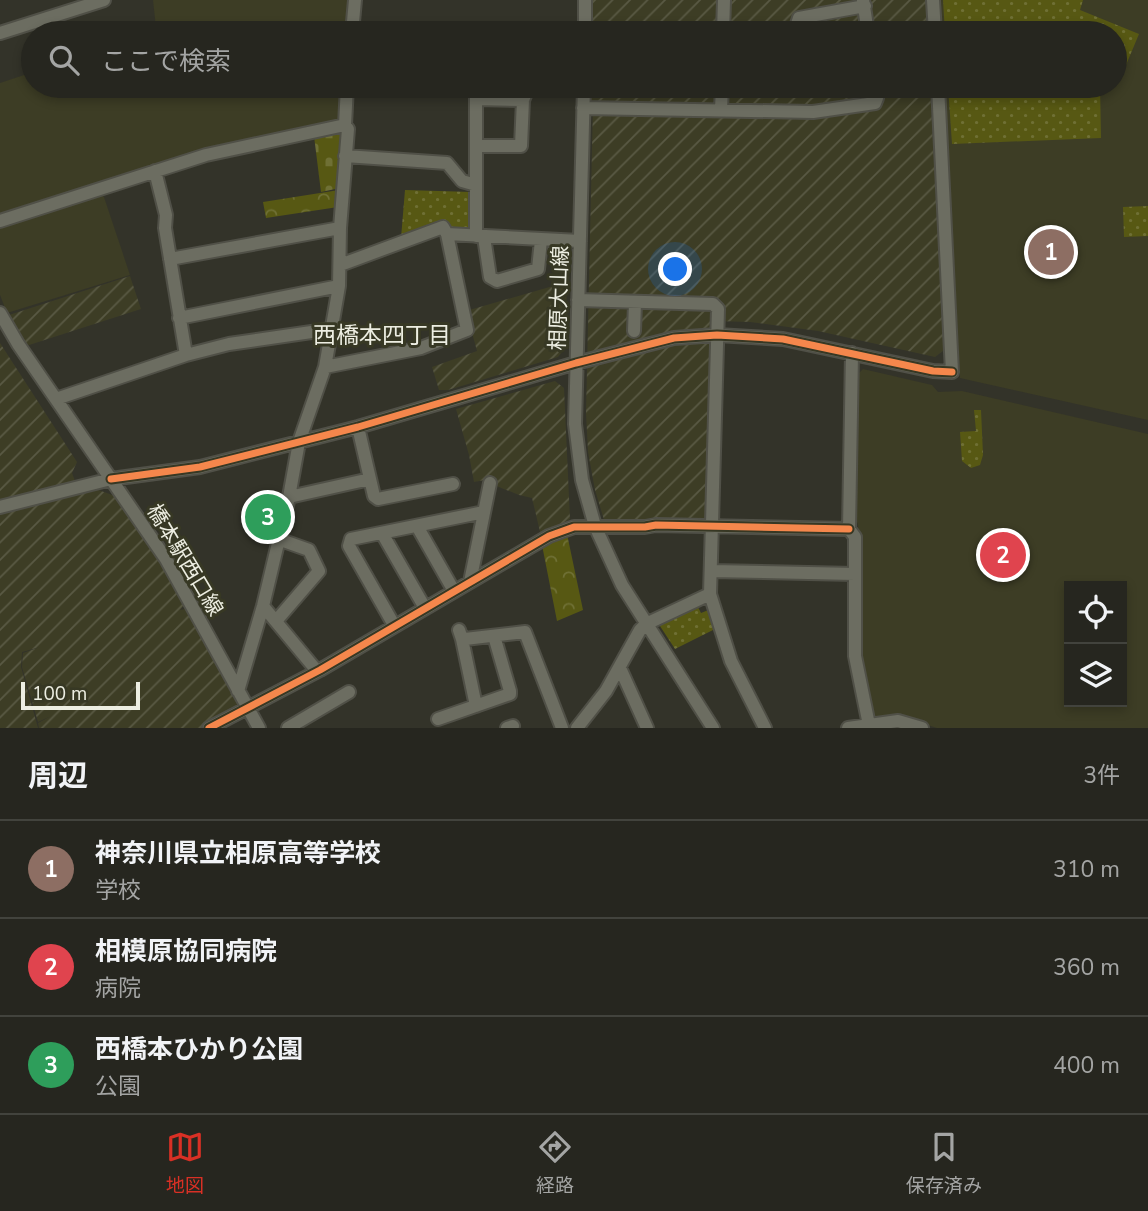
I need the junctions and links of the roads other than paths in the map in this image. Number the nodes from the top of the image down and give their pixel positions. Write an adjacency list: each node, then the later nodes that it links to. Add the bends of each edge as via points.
1 (104, 0): 7 (street)
2 (355, 0): 8 (street)
3 (585, 0): 9 (street)
4 (724, 0): 10 (street)
5 (933, 0): 13 (street)
6 (864, 3): 11 (street); 12 (street)
7 (38, 21)
8 (353, 21)
9 (585, 21)
10 (723, 21)
11 (798, 21)
12 (866, 21)
13 (934, 21)
14 (21, 26): 15 (street)
15 (0, 33)
16 (346, 98): 26 (street)
17 (476, 98): 27 (street)
18 (510, 98): 23 (street)
19 (583, 98): 24 (street, 相原大山線)
20 (722, 98): 25 (street)
21 (877, 98): 25 (street, via 873,104 813,112)
22 (939, 98): 47 (street, via 952,372 933,372)
23 (523, 100): 27 (street, via 521,146)
24 (583, 108): 25 (street); 36 (street, 相原大山線)
25 (721, 110)
26 (345, 125): 28 (street); 29 (street, via 206,155)
27 (476, 146): 30 (street)
28 (345, 156): 30 (street, via 447,163 459,178); 32 (street)
29 (155, 171): 31 (street); 37 (street)
30 (476, 185): 34 (street)
31 (0, 221)
32 (340, 228): 37 (street); 38 (street)
33 (447, 234): 34 (street); 38 (street, via 440,228); 50 (street, via 467,330 421,348)
34 (480, 237): 35 (street); 35 (street, via 491,277 497,281 538,269)
35 (541, 240): 36 (street)
36 (580, 241): 40 (street, 相原大山線)
37 (170, 259): 43 (street)
38 (341, 265): 39 (street)
39 (339, 286): 43 (street); 44 (street)
40 (578, 300): 41 (street); 49 (street, 相原大山線)
41 (635, 303): 45 (street); 46 (street, via 715,304)
42 (0, 313): 51 (street, 橋本駅西口線)
43 (179, 318): 48 (street)
44 (332, 329): 48 (street); 50 (street)
45 (634, 331)
46 (717, 335): 47 (street, via 783,339); 49 (street, via 662,340); 63 (street)
47 (852, 353): 64 (street)
48 (186, 355): 51 (street)
49 (576, 363): 52 (street); 62 (street, 相原大山線, via 578,455)
50 (325, 367): 53 (street)
51 (56, 399): 54 (street, 橋本駅西口線)
52 (358, 427): 53 (street); 55 (street)
53 (299, 442): 54 (street, via 200,467); 58 (street)
54 (111, 479): 59 (street); 80 (street, 橋本駅西口線, via 166,559)
55 (370, 479): 57 (street, via 378,499); 58 (street)
56 (490, 483): 60 (street)
57 (453, 484)
58 (289, 498): 66 (street)
59 (0, 507)
60 (484, 512): 61 (street); 69 (street)
61 (417, 526): 65 (street); 70 (street)
62 (595, 526): 63 (street); 69 (street, via 559,531); 75 (street, 相原大山線)
63 (713, 526): 64 (street); 67 (street)
64 (849, 529): 68 (street, via 855,537)
65 (382, 533): 73 (street); 76 (street, via 355,538 349,546)
66 (278, 539): 72 (street); 74 (street, via 309,550 319,571)
67 (711, 571): 68 (street); 71 (street)
68 (855, 574): 85 (street, via 855,656)
69 (470, 582): 70 (street)
70 (454, 591): 73 (street)
71 (710, 594): 75 (street); 93 (street, via 731,661)
72 (263, 606): 74 (street); 80 (street)
73 (425, 608): 76 (street)
74 (276, 621): 79 (street)
75 (646, 624): 78 (street); 92 (street, 相原大山線)
76 (394, 625): 79 (street)
77 (494, 636): 82 (street, via 510,692); 82 (street, via 460,634); 89 (street, via 525,632)
78 (620, 667): 90 (street); 91 (street)
79 (317, 671): 83 (street)
80 (238, 691): 83 (street, 橋本駅西口線)
81 (349, 692): 88 (street)
82 (476, 706): 84 (street)
83 (247, 708): 86 (street); 87 (street, 橋本駅西口線)
84 (438, 719)
85 (869, 725): 94 (street); 95 (street, via 898,721)
86 (209, 728)
87 (259, 728)
88 (288, 728)
89 (562, 728)
90 (577, 728)
91 (648, 728)
92 (713, 728)
93 (765, 728)
94 (848, 728)
95 (922, 728)

